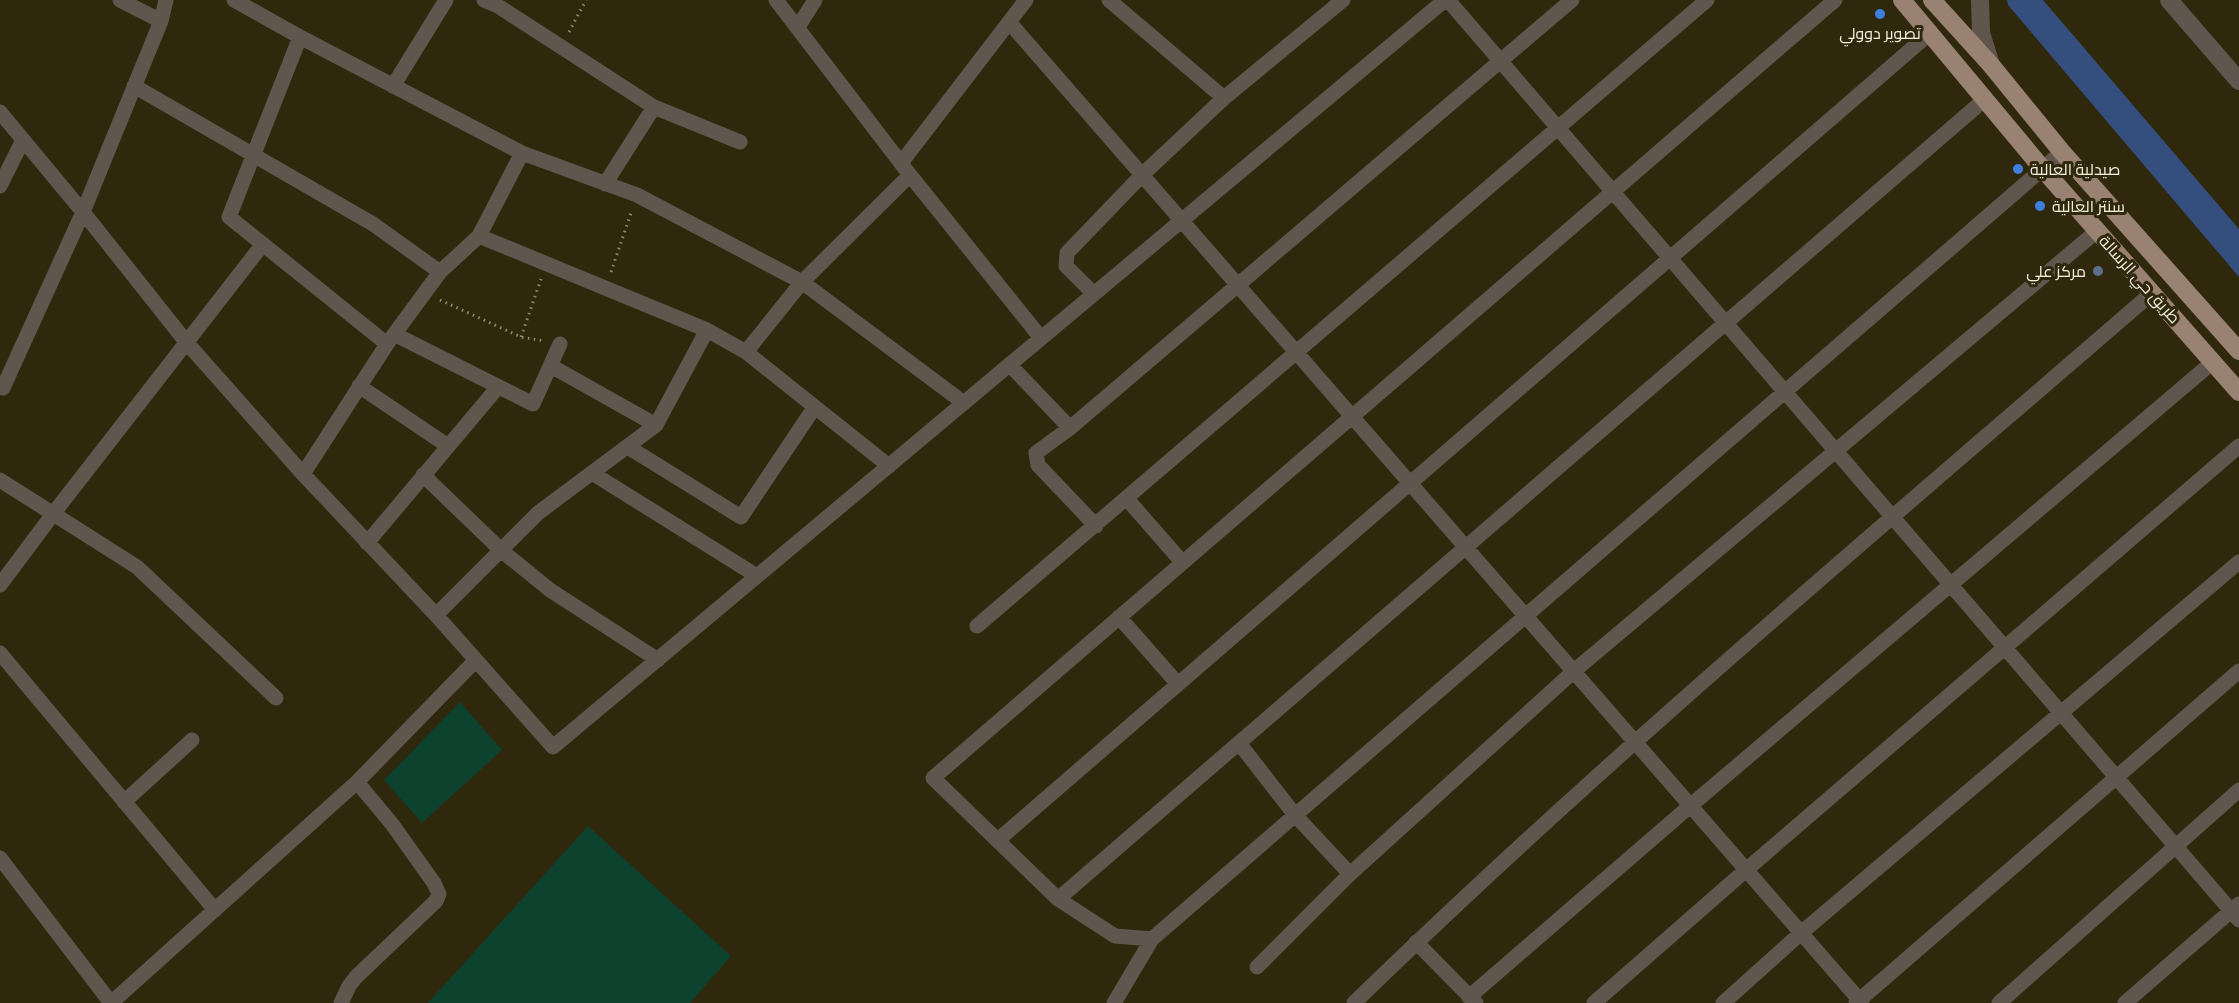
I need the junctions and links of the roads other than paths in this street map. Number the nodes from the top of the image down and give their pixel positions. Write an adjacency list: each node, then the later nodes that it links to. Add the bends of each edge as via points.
1 (120, 0): 19 (street)
2 (166, 0): 19 (street)
3 (234, 0): 23 (street)
4 (446, 0): 28 (street)
5 (776, 0): 21 (street)
6 (815, 0): 21 (street)
7 (1026, 0): 20 (street)
8 (1343, 0): 29 (street)
9 (1446, 0): 24 (street); 46 (street)
10 (1572, 0): 24 (street)
11 (1707, 0): 33 (street)
12 (1835, 0): 44 (street)
13 (1902, 0): 22 (main road, طريق حي الرسالة)
14 (1932, 0): 25 (main road, طريق حي الرسالة)
15 (1980, 0): 25 (street, via 1981,33)
16 (494, 2): 31 (street)
17 (2173, 2): 26 (street)
18 (1120, 3): 29 (street)
19 (161, 21): 27 (street)
20 (1009, 22): 40 (street); 41 (street)
21 (798, 27): 40 (street)
22 (1930, 33): 30 (main road, طريق حي الرسالة); 50 (street)
23 (300, 37): 28 (street); 38 (street)
24 (1500, 61): 33 (street); 53 (street)
25 (1991, 66): 36 (main road, طريق حي الرسالة)
26 (2239, 81)
27 (134, 86): 38 (street); 45 (street)
28 (393, 86): 37 (street)
29 (1224, 98): 41 (street)
30 (1984, 100): 39 (main road, طريق حي الرسالة); 56 (street)
31 (654, 107): 35 (street); 42 (street)
32 (0, 112): 34 (street)
33 (1558, 128): 44 (street); 64 (street)
34 (23, 140): 43 (street); 45 (street)
35 (740, 142)
36 (2062, 152): 39 (street); 62 (main road, طريق حي الرسالة)
37 (522, 153): 42 (street); 48 (street)
38 (254, 156): 49 (street, via 228,216); 51 (street, via 374,224)
39 (2042, 168): 47 (main road, طريق حي الرسالة); 71 (street)
40 (905, 169): 52 (street); 58 (street)
41 (1142, 175): 46 (street); 55 (street, via 1067,253 1066,266)
42 (605, 184): 52 (street, via 637,195)
43 (0, 186)
44 (1613, 191): 50 (street); 75 (street)
45 (83, 212): 60 (street); 70 (street)
46 (1182, 221): 53 (street); 55 (street)
47 (2097, 231): 54 (main road, طريق حي الرسالة); 81 (street)
48 (479, 236): 51 (street); 57 (street)
49 (263, 244): 59 (street); 60 (street)
50 (1670, 258): 56 (street); 87 (street)
51 (440, 272): 59 (street)
52 (802, 282): 63 (street); 73 (street)
53 (1238, 285): 64 (street); 77 (street)
54 (2152, 292): 65 (main road, طريق حي الرسالة); 90 (street)
55 (1094, 294): 58 (street)
56 (1726, 323): 71 (street); 93 (street)
57 (707, 330): 63 (street); 76 (street)
58 (1041, 338): 66 (street)
59 (390, 339): 68 (street); 69 (street)
60 (187, 343): 84 (street); 89 (street)
61 (560, 344): 67 (street)
62 (2239, 351)
63 (746, 352): 74 (street)
64 (1297, 353): 75 (street); 88 (street)
65 (2214, 361): 72 (main road, طريق حي الرسالة); 98 (street)
66 (1010, 364): 73 (street); 77 (street)
67 (551, 366): 69 (street, via 533,404); 76 (street)
68 (359, 386): 78 (street); 84 (street)
69 (498, 387): 78 (street)
70 (3, 388)
71 (1784, 391): 81 (street); 101 (street)
72 (2239, 392)
73 (964, 403): 82 (street)
74 (814, 408): 80 (street, via 741,517); 82 (street)
75 (1352, 416): 87 (street); 95 (street)
76 (656, 425): 80 (street)
77 (1070, 428): 91 (street, via 1036,453 1038,465)
78 (448, 446): 85 (street)
79 (2239, 446): 104 (street)
80 (628, 447): 83 (street)
81 (1836, 451): 90 (street); 108 (street)
82 (890, 466): 97 (street)
83 (592, 473): 94 (street, via 538,513); 97 (street)
84 (303, 474): 92 (street)
85 (423, 475): 92 (street); 94 (street)
86 (0, 480): 89 (street)
87 (1410, 483): 93 (street); 110 (street)
88 (1127, 499): 91 (street); 95 (street)
89 (53, 514): 99 (street); 111 (street, via 137,567)
90 (1893, 518): 98 (street); 114 (street)
91 (1096, 526): 103 (street)
92 (367, 543): 100 (street)
93 (1466, 547): 101 (street); 115 (street)
94 (502, 551): 100 (street); 106 (street, via 550,590)
95 (1182, 562): 102 (street)
96 (2239, 562): 112 (street)
97 (757, 576): 106 (street)
98 (1950, 584): 104 (street); 120 (street)
99 (0, 585)
100 (436, 615): 107 (street)
101 (1525, 616): 108 (street); 121 (street)
102 (1119, 617): 110 (street); 122 (street, via 933,778)
103 (977, 626)
104 (2004, 647): 112 (street); 125 (street)
105 (0, 653): 119 (street)
106 (658, 660): 107 (street, via 553,747)
107 (475, 661): 117 (street)
108 (1574, 671): 114 (street); 126 (street)
109 (2239, 671): 116 (street)
110 (1178, 684): 122 (street)
111 (276, 698)
112 (2061, 713): 116 (street); 130 (street)
113 (192, 740): 119 (street)
114 (1635, 741): 120 (street); 132 (street)
115 (1239, 743): 121 (street); 127 (street)
116 (2116, 777): 123 (street); 135 (street)
117 (357, 782): 128 (street); 137 (street, via 392,824 439,894 356,977)
118 (2239, 790): 123 (street)
119 (124, 802): 128 (street)
120 (1690, 806): 125 (street); 134 (street)
121 (1295, 815): 126 (street); 131 (street)
122 (998, 840): 127 (street)
123 (2176, 846): 129 (street); 142 (street)
124 (0, 858): 136 (street)
125 (1746, 870): 130 (street); 140 (street)
126 (1350, 874): 133 (street)
127 (1058, 899): 131 (street, via 1115,936)
128 (215, 910): 136 (street)
129 (2236, 912): 143 (street)
130 (1801, 933): 135 (street); 141 (street)
131 (1152, 939): 138 (street)
132 (1416, 942): 134 (street); 139 (street)
133 (1257, 967)
134 (1472, 1000)
135 (1859, 1002)
136 (111, 1003)
137 (341, 1003)
138 (1114, 1003)
139 (1354, 1003)
140 (1594, 1003)
141 (1723, 1003)
142 (1999, 1003)
143 (2125, 1003)

